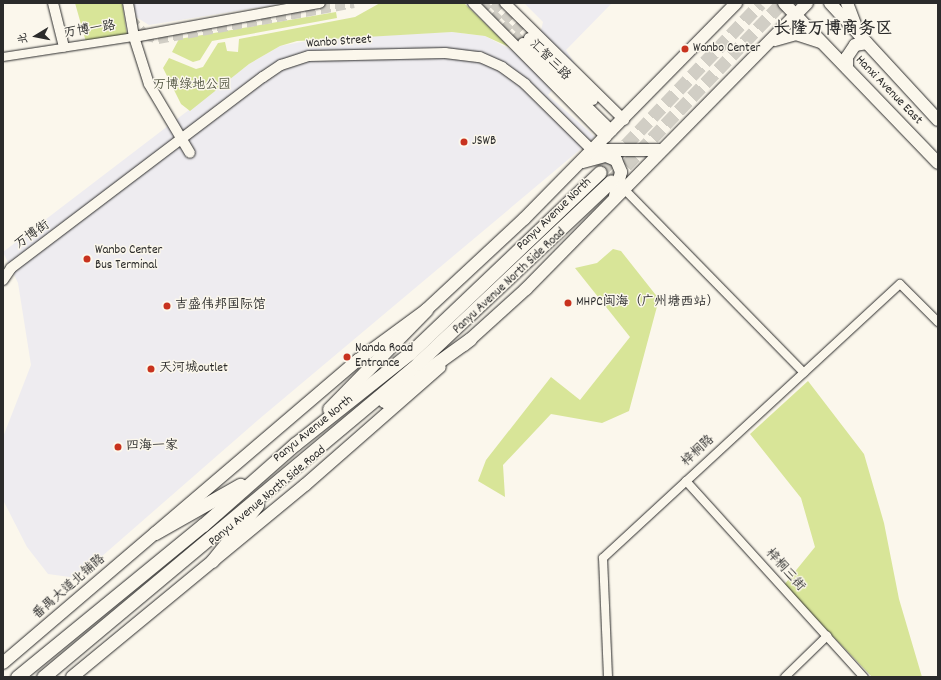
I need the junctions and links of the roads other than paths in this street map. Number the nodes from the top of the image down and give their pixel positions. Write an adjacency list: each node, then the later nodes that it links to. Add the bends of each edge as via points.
1 (53, 3): 17 (street)
2 (128, 3): 12 (street)
3 (320, 3): 12 (street)
4 (473, 3): 21 (street, 汇智三路)
5 (505, 3): 21 (street, 汇智三路)
6 (736, 3): 21 (main road)
7 (784, 3): 11 (main road, Hanxi Avenue East)
8 (807, 3): 11 (main road, Panyu Avenue North Side Road)
9 (830, 3): 13 (main road, Hanxi Avenue East)
10 (847, 3): 13 (main road)
11 (796, 16): 15 (main road, Panyu Avenue North Side Road); 16 (main road, Hanxi Avenue East)
12 (134, 36): 17 (street, 万博一路); 22 (street, via 149,84)
13 (864, 39): 19 (main road, via 855,45 847,57); 20 (main road, Hanxi Avenue East)
14 (526, 40): 21 (street)
15 (768, 44): 16 (main road, via 787,34 796,34); 24 (main road, Panyu Avenue North Side Road)
16 (825, 45): 19 (main road, Hanxi Avenue East)
17 (64, 47): 18 (street, 万博一路)
18 (3, 57)
19 (847, 68): 27 (main road, Hanxi Avenue East)
20 (938, 120)
21 (615, 128): 23 (main road)
22 (182, 139): 23 (street, Wanbo Street, via 281,65 309,56 451,53 480,57 514,75); 25 (street); 32 (street, Wanbo Street, via 11,268)
23 (592, 150): 24 (main road); 26 (main road)
24 (661, 150): 30 (main road, Panyu Avenue North Side Road)
25 (190, 153)
26 (580, 163): 31 (main road, via 606,156 619,163 621,176); 33 (main road)
27 (938, 163)
28 (600, 172): 37 (highway, Panyu Avenue North, via 410,353)
29 (610, 181): 38 (highway, Panyu Avenue North, via 418,363)
30 (624, 189): 31 (main road, Panyu Avenue North Side Road); 36 (street)
31 (614, 199): 35 (main road, Panyu Avenue North Side Road, via 526,289)
32 (3, 280)
33 (426, 310): 37 (highway); 42 (main road, via 358,360)
34 (938, 322): 36 (street, 梓桐路, via 900,284)
35 (470, 339): 38 (highway); 43 (main road, Panyu Avenue North Side Road, via 380,421)
36 (804, 373): 40 (street, 梓桐路)
37 (295, 444): 39 (highway, Panyu Avenue North)
38 (313, 450): 41 (highway, Panyu Avenue North)
39 (264, 471): 42 (highway); 46 (highway, Panyu Avenue North)
40 (686, 481): 44 (street, 梓桐三街); 49 (street, 梓桐路, via 603,558)
41 (274, 484): 43 (highway); 47 (highway, Panyu Avenue North)
42 (155, 533): 45 (main road, 番禺大道北铺路)
43 (212, 561): 48 (main road)
44 (827, 636): 50 (street); 51 (street, 梓桐三街)
45 (3, 663)
46 (17, 677)
47 (43, 677)
48 (72, 677)
49 (608, 677)
50 (785, 677)
51 (864, 677)

